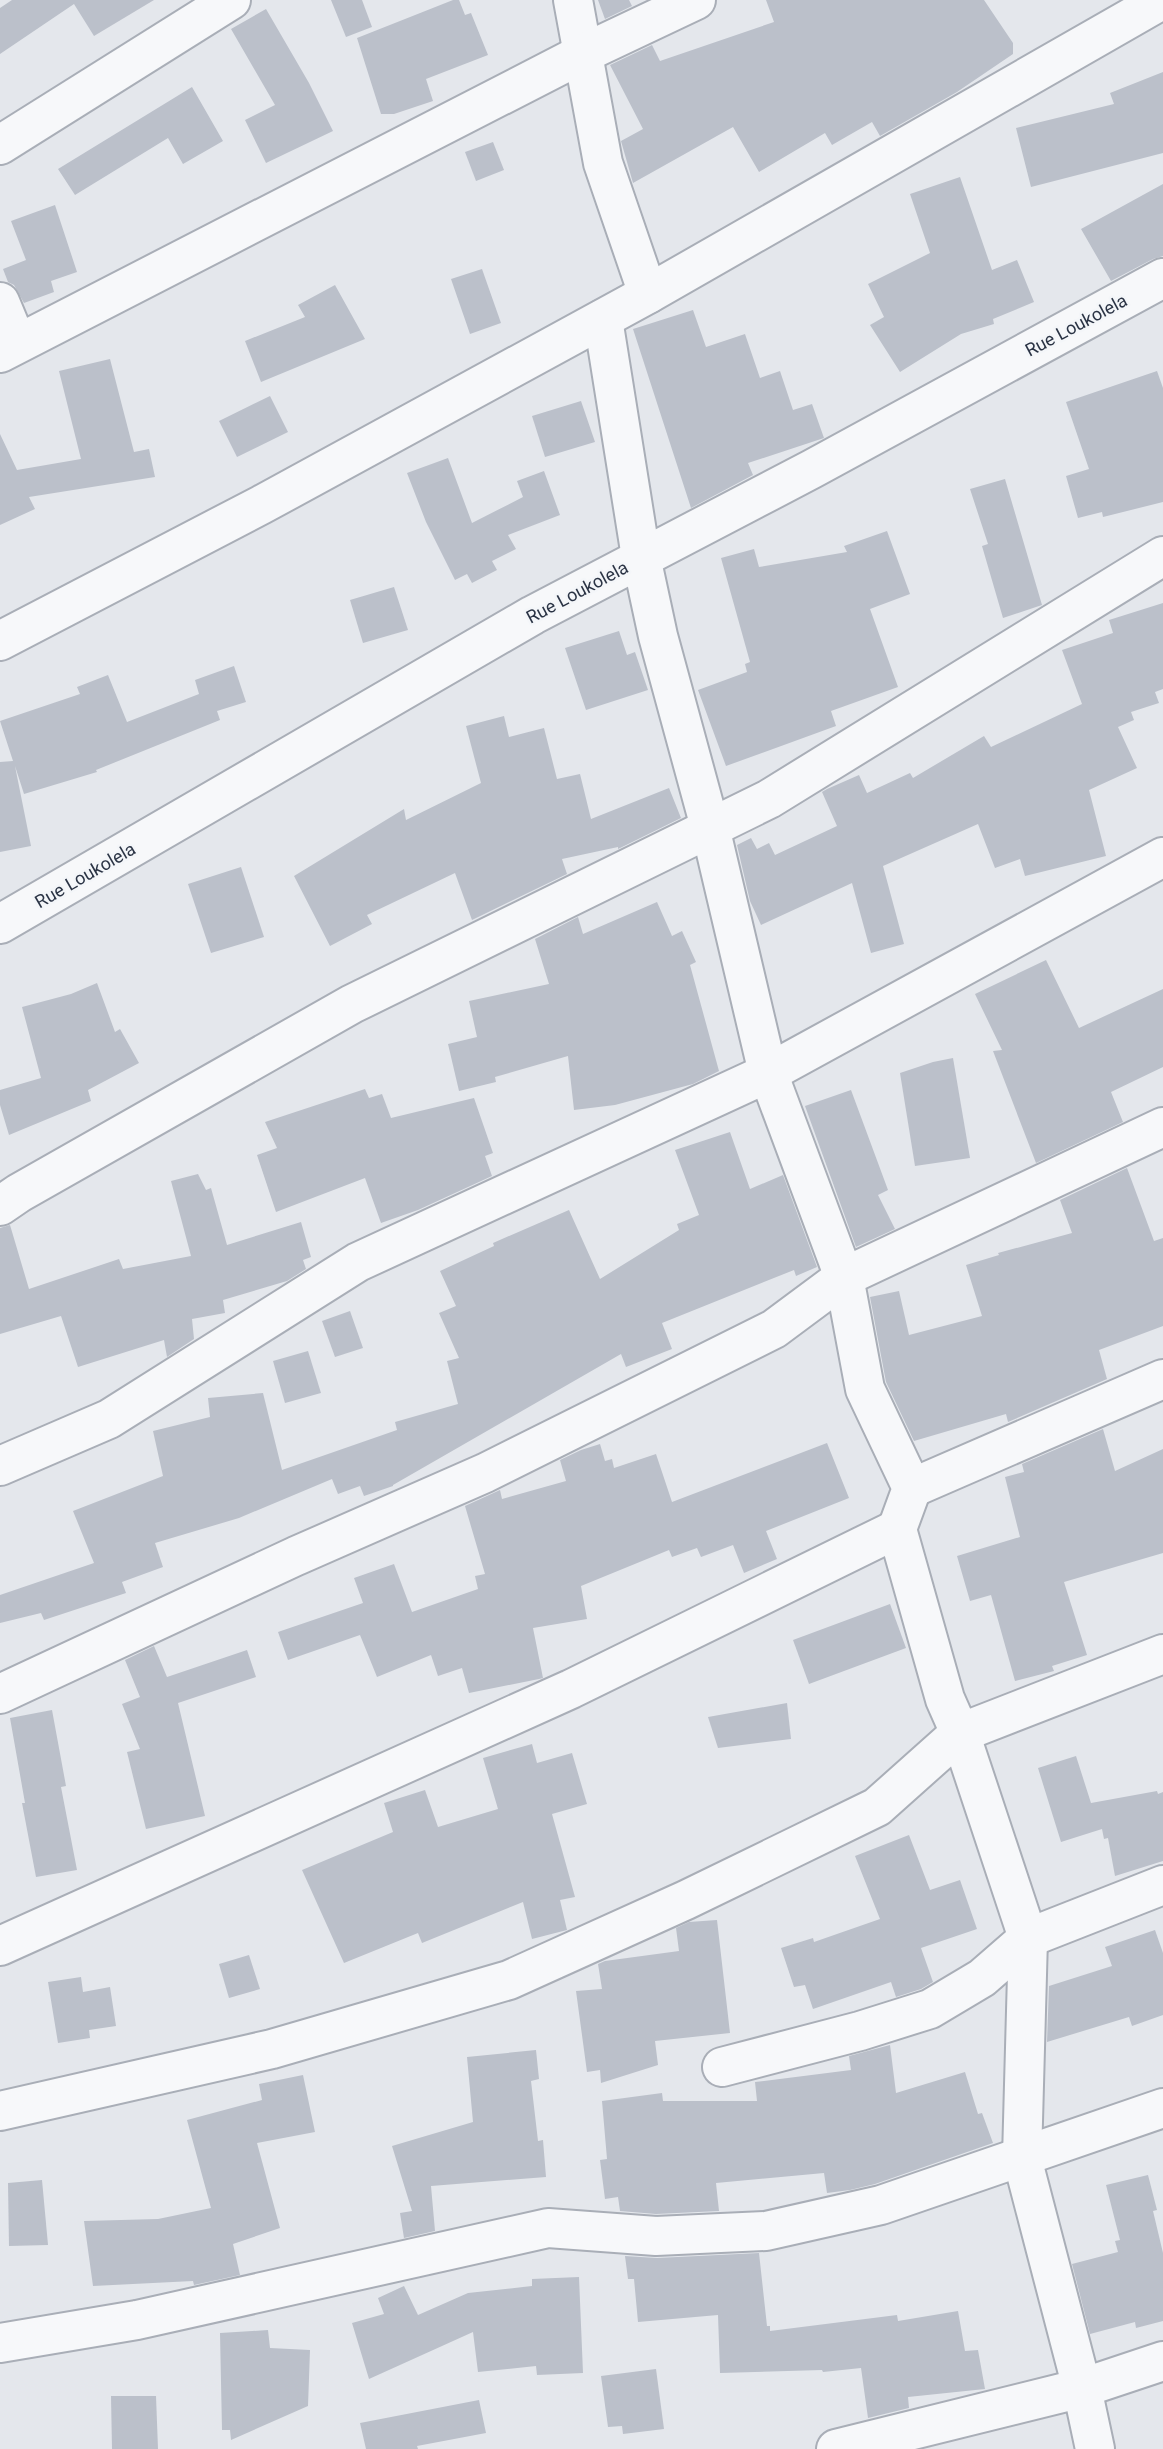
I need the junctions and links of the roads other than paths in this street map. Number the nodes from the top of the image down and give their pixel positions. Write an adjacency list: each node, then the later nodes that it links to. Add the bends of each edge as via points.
1 (230, 0): 6 (street)
2 (573, 0): 5 (street)
3 (696, 0): 5 (street)
4 (1162, 0): 8 (street)
5 (582, 54): 8 (street, via 603,163); 11 (street)
6 (0, 145)
7 (1163, 278): 13 (street, Rue Loukolela)
8 (649, 295): 10 (street)
9 (0, 302): 11 (street)
10 (603, 319): 13 (street); 14 (street)
11 (9, 348)
12 (1163, 556): 15 (street, via 769,799)
13 (641, 557): 15 (street); 17 (street, Rue Loukolela)
14 (0, 641)
15 (710, 827): 18 (street); 20 (street, via 352,1004)
16 (1163, 857): 18 (street)
17 (0, 925)
18 (768, 1073): 21 (street); 23 (street, via 358,1262 109,1419)
19 (1163, 1128): 21 (street)
20 (0, 1206)
21 (844, 1277): 24 (street, via 865,1389); 27 (street, via 774,1329 485,1473)
22 (1163, 1379): 24 (street)
23 (0, 1466)
24 (912, 1488): 25 (street)
25 (897, 1529): 28 (street, via 945,1699); 31 (street, via 571,1689)
26 (1163, 1654): 28 (street)
27 (0, 1695)
28 (960, 1733): 30 (street); 34 (street, via 877,1807 509,1980 272,2049)
29 (1163, 1885): 30 (street)
30 (1028, 1938): 32 (street, via 982,1978 930,2009); 35 (street)
31 (0, 1946)
32 (722, 2067)
33 (1163, 2108): 35 (street)
34 (0, 2111)
35 (1022, 2158): 36 (street, via 881,2205 765,2231 656,2236 548,2228 138,2320); 38 (street)
36 (0, 2343)
37 (1163, 2361): 38 (street)
38 (1082, 2388): 39 (street); 40 (street)
39 (836, 2449)
40 (1094, 2449)

